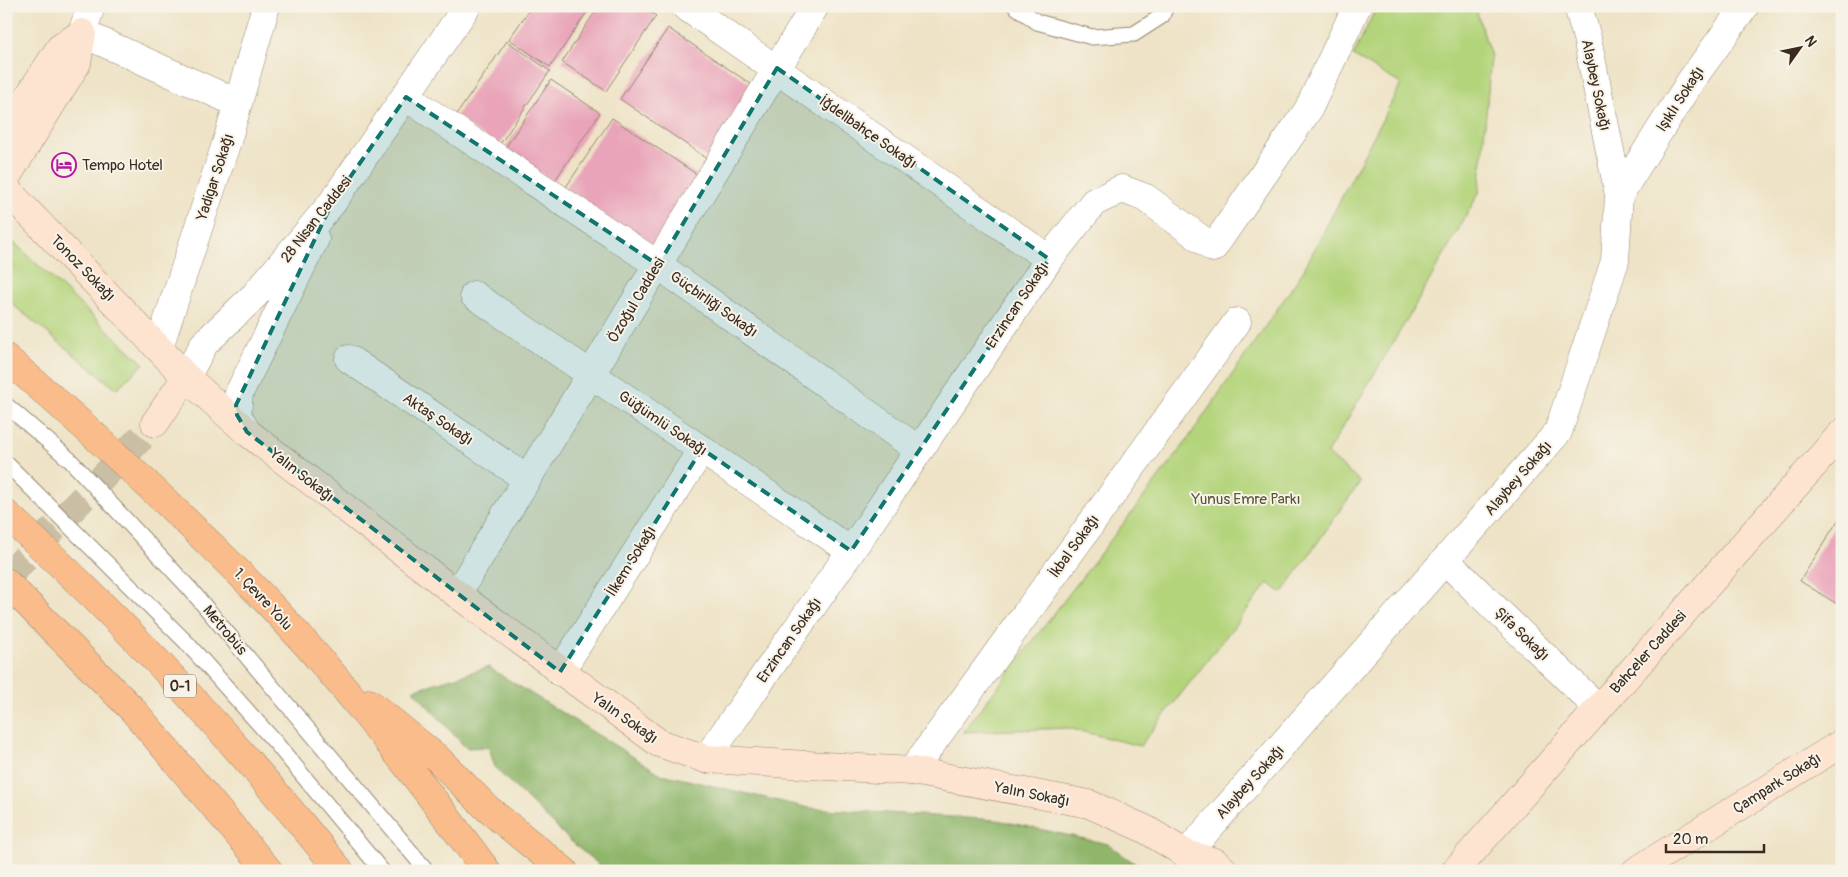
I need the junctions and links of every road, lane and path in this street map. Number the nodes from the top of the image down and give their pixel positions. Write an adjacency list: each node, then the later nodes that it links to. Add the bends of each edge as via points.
1 (91, 6): 11 (street)
2 (266, 6): 14 (street, Yadigar Sokağı)
3 (467, 6): 13 (street, 28 Nisan Caddesi)
4 (685, 6): 12 (street, İğdelibahçe Sokağı)
5 (815, 6): 12 (street, Özoğul Caddesi)
6 (1015, 6): 7 (lane, via 1037,22 1092,38 1134,34 1162,16)
7 (1166, 6)
8 (1357, 6): 20 (street, Erzincan Sokağı, via 1308,110 1213,248 1146,198 1122,189 1094,202)
9 (1578, 6): 18 (street, Alaybey Sokağı)
10 (1745, 6): 18 (street, Işıklı Sokağı, via 1690,82)
11 (82, 33): 14 (street); 15 (main road, via 60,48); 16 (main road, via 76,63)
12 (777, 68): 20 (street, İğdelibahçe Sokağı); 21 (street, Özoğul Caddesi)
13 (406, 97): 19 (street, 28 Nisan Caddesi); 21 (street, Güçbirliği Sokağı)
14 (237, 103): 24 (street, Yadigar Sokağı)
15 (6, 131)
16 (6, 178)
17 (6, 189): 24 (main road, Tonoz Sokağı)
18 (1619, 195): 39 (street, Alaybey Sokağı, via 1615,261 1558,432)
19 (332, 203): 28 (street, 28 Nisan Caddesi, via 255,295 204,344); 31 (street, via 239,393 237,415)
20 (1049, 259): 34 (street, Erzincan Sokağı)
21 (658, 265): 27 (street, Özoğul Caddesi); 34 (street, Güçbirliği Sokağı)
22 (474, 295): 27 (street, Güğümlü Sokağı)
23 (1236, 322): 47 (street, İkbal Sokağı)
24 (159, 347): 28 (main road, Tonoz Sokağı)
25 (6, 358): 43 (highway, 1. Çevre Yolu, via 89,430 242,576)
26 (349, 359): 36 (street, Aktaş Sokağı)
27 (591, 374): 33 (street, Güğümlü Sokağı); 36 (street, Özoğul Caddesi)
28 (186, 377): 30 (main road, 28 Nisan Caddesi); 31 (main road, Yalın Sokağı)
29 (6, 405): 53 (lane, Metrobüs, via 70,460 191,590)
30 (155, 423)
31 (247, 432): 41 (main road, Yalın Sokağı)
32 (1842, 433): 44 (main road, Bahçeler Caddesi)
33 (702, 449): 38 (street, Güğümlü Sokağı); 42 (street, İlkem Sokağı)
34 (919, 450): 38 (street, Erzincan Sokağı)
35 (6, 463): 52 (lane, via 186,642 275,742)
36 (527, 479): 41 (street, Özoğul Caddesi)
37 (6, 514): 51 (highway, O-1, via 135,637)
38 (851, 551): 46 (street, Erzincan Sokağı)
39 (1446, 561): 44 (street, Şifa Sokağı); 49 (street, Alaybey Sokağı)
40 (6, 582): 50 (highway, via 132,709)
41 (457, 594): 42 (main road, Yalın Sokağı)
42 (560, 672): 46 (main road, Yalın Sokağı, via 659,743)
43 (339, 682): 48 (highway, via 381,710 436,757); 54 (highway, 1. Çevre Yolu)
44 (1598, 708): 58 (main road, Bahçeler Caddesi)
45 (1842, 743): 59 (main road, Çampark Sokağı)
46 (706, 759): 47 (main road, Yalın Sokağı)
47 (912, 771): 49 (main road, Yalın Sokağı, via 1089,804 1145,829)
48 (488, 810): 55 (highway); 56 (highway)
49 (1192, 862): 57 (main road, Yalın Sokağı, via 1214,862)
50 (270, 871)
51 (340, 871)
52 (382, 871)
53 (427, 871)
54 (487, 871)
55 (535, 871)
56 (564, 871)
57 (1225, 871)
58 (1455, 871)
59 (1636, 871)

